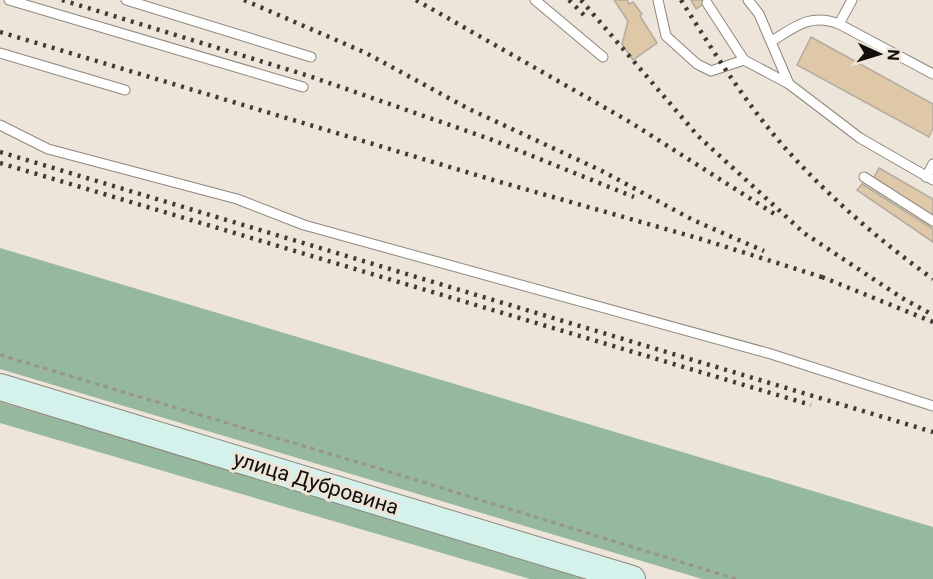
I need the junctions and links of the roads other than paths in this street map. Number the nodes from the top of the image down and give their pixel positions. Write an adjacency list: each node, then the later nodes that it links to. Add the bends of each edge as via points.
1 (9, 0): 16 (lane)
2 (126, 0): 11 (lane)
3 (535, 0): 12 (lane)
4 (658, 0): 13 (lane, via 666,36 697,64 711,71)
5 (747, 0): 9 (lane)
6 (852, 0): 8 (lane)
7 (707, 3): 13 (lane)
8 (839, 24): 9 (lane, via 813,19); 14 (lane)
9 (772, 41): 15 (lane)
10 (0, 54): 17 (lane)
11 (311, 57)
12 (603, 57)
13 (744, 60): 15 (lane)
14 (933, 74)
15 (789, 84): 21 (lane, via 860,138)
16 (303, 87)
17 (125, 90)
18 (0, 125): 24 (lane, via 48,149 237,199 304,225 771,354)
19 (933, 164): 21 (lane)
20 (864, 177): 22 (lane)
21 (930, 179)
22 (933, 220)
23 (0, 387): 25 (main road, улица Дубровина)
24 (933, 406)
25 (632, 579)

